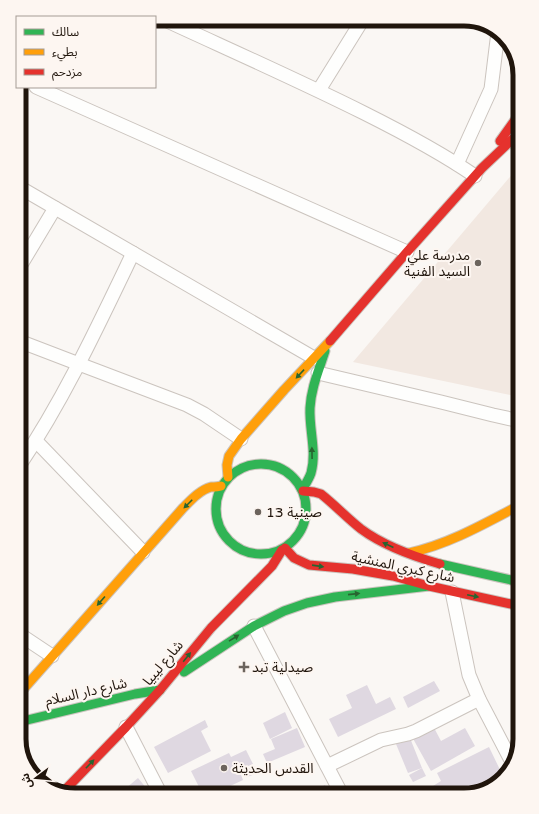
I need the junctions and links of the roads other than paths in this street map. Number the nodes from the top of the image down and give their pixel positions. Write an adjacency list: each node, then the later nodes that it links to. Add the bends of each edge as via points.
1 (192, 26): 5 (street)
2 (359, 26): 5 (street)
3 (497, 39): 8 (street, via 491,89)
4 (38, 88): 12 (street)
5 (319, 90): 8 (street, via 396,129)
6 (513, 123): 9 (main road)
7 (513, 139): 9 (main road)
8 (457, 164): 9 (street)
9 (479, 172): 12 (main road)
10 (26, 191): 11 (street)
11 (55, 208): 13 (street); 14 (street)
12 (407, 252): 16 (main road)
13 (133, 253): 17 (street); 18 (street)
14 (26, 256)
15 (26, 344): 18 (street)
16 (326, 345): 17 (main road); 19 (main road)
17 (314, 358): 21 (main road, one-way to 21)
18 (79, 364): 21 (street, via 187,404); 22 (street)
19 (318, 373): 20 (street); 26 (main road, one-way to 19, via 311,473 310,410 312,390)
20 (513, 420)
21 (241, 440): 24 (main road, via 229,456)
22 (36, 441): 23 (street); 29 (street)
23 (26, 456)
24 (228, 477): 25 (main road); 26 (main road, via 240,468 268,464 282,469 293,477)
25 (221, 486): 28 (main road, via 216,498 215,511 224,536 244,552 256,555 270,554); 29 (main road, one-way to 29, via 203,491 195,497)
26 (302, 490): 28 (main road, via 306,506 305,518 294,540); 30 (main road, شارع كبري المنشية, one-way to 26, via 368,534 321,494)
27 (513, 508): 30 (main road, via 456,537)
28 (283, 549): 32 (main road, شارع كبري المنشية, one-way to 32, via 309,565 372,572); 38 (main road, شارع ليبيا, one-way to 28, via 212,628 272,566)
29 (143, 552): 37 (main road, one-way to 37)
30 (409, 553): 31 (main road, شارع كبري المنشية)
31 (513, 580)
32 (429, 586): 33 (main road, شارع كبري المنشية); 35 (main road, one-way to 32, via 287,610 320,599)
33 (452, 592): 34 (main road, شارع كبري المنشية, one-way to 34); 41 (street, via 469,675)
34 (513, 605)
35 (254, 626): 38 (main road, one-way to 35); 45 (street)
36 (26, 639): 37 (street)
37 (52, 656): 39 (main road)
38 (166, 683): 40 (main road, شارع ليبيا)
39 (26, 686)
40 (160, 690): 42 (main road, شارع دار السلام); 43 (main road, شارع ليبيا)
41 (479, 700): 44 (street); 45 (street, via 416,731 381,740)
42 (26, 720)
43 (126, 727): 46 (main road, شارع ليبيا, one-way to 43); 47 (street)
44 (509, 757)
45 (327, 766): 48 (street)
46 (68, 787)
47 (157, 788)
48 (338, 788)

